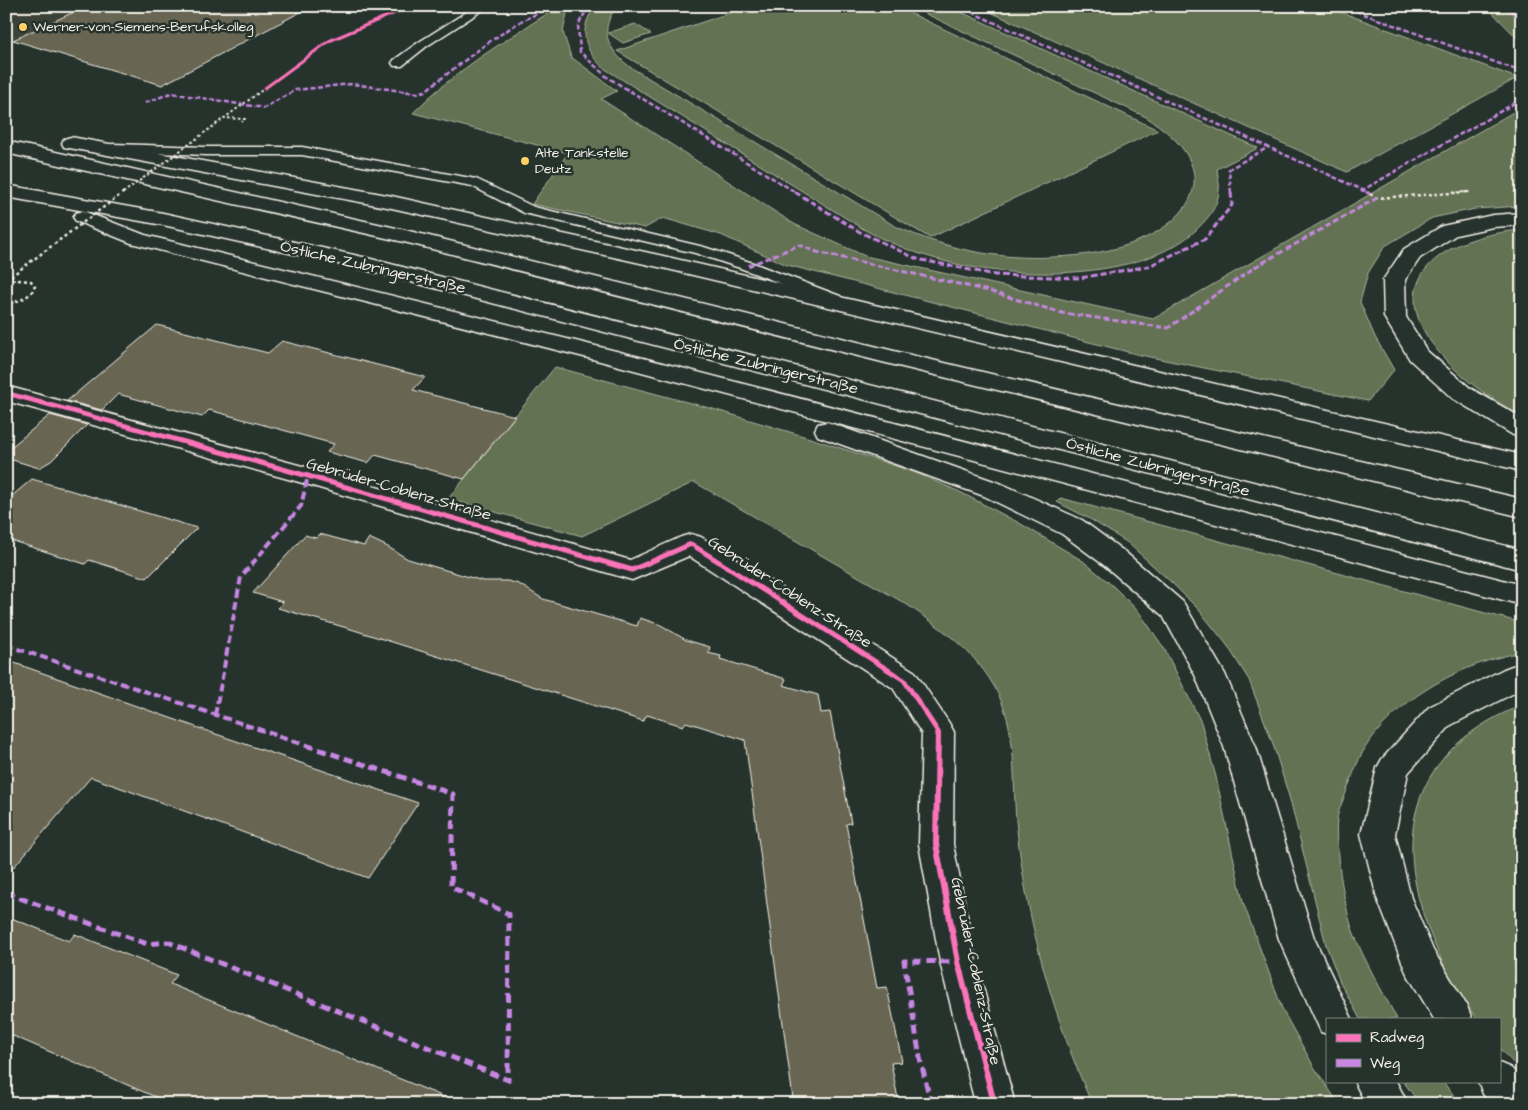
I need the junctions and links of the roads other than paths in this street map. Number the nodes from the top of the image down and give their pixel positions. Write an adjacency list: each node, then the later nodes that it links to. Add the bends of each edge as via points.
1 (484, 6): 2 (lane, via 422,44)
2 (398, 63)
3 (6, 131): 5 (main road)
4 (6, 147): 13 (main road, via 405,236 898,359)
5 (99, 148): 8 (main road, via 387,201); 8 (lane, via 302,151 476,183 529,210 699,250)
6 (15, 192): 9 (main road, via 138,239); 14 (main road, Östliche Zubringerstraße, via 164,219 363,263)
7 (1522, 219): 11 (main road, via 1449,230 1412,254 1394,280 1395,317 1418,355 1461,393)
8 (861, 309): 12 (main road)
9 (608, 356): 15 (main road); 17 (main road, via 841,434 992,490 1072,527 1115,559 1172,609 1210,674 1240,747 1297,939)
10 (6, 393): 21 (main road, Gebrüder-Coblenz-Straße, via 632,570 691,544 904,680 938,732 936,844 958,962)
11 (1522, 429)
12 (1522, 463)
13 (1522, 508)
14 (1522, 560)
15 (1522, 595)
16 (1522, 676): 18 (main road, via 1440,716 1393,768 1378,834 1394,898 1419,960)
17 (1334, 1018)
18 (1453, 1018)
19 (1374, 1082): 22 (main road)
20 (1498, 1082): 23 (main road)
21 (996, 1104)
22 (1389, 1104)
23 (1517, 1104)

